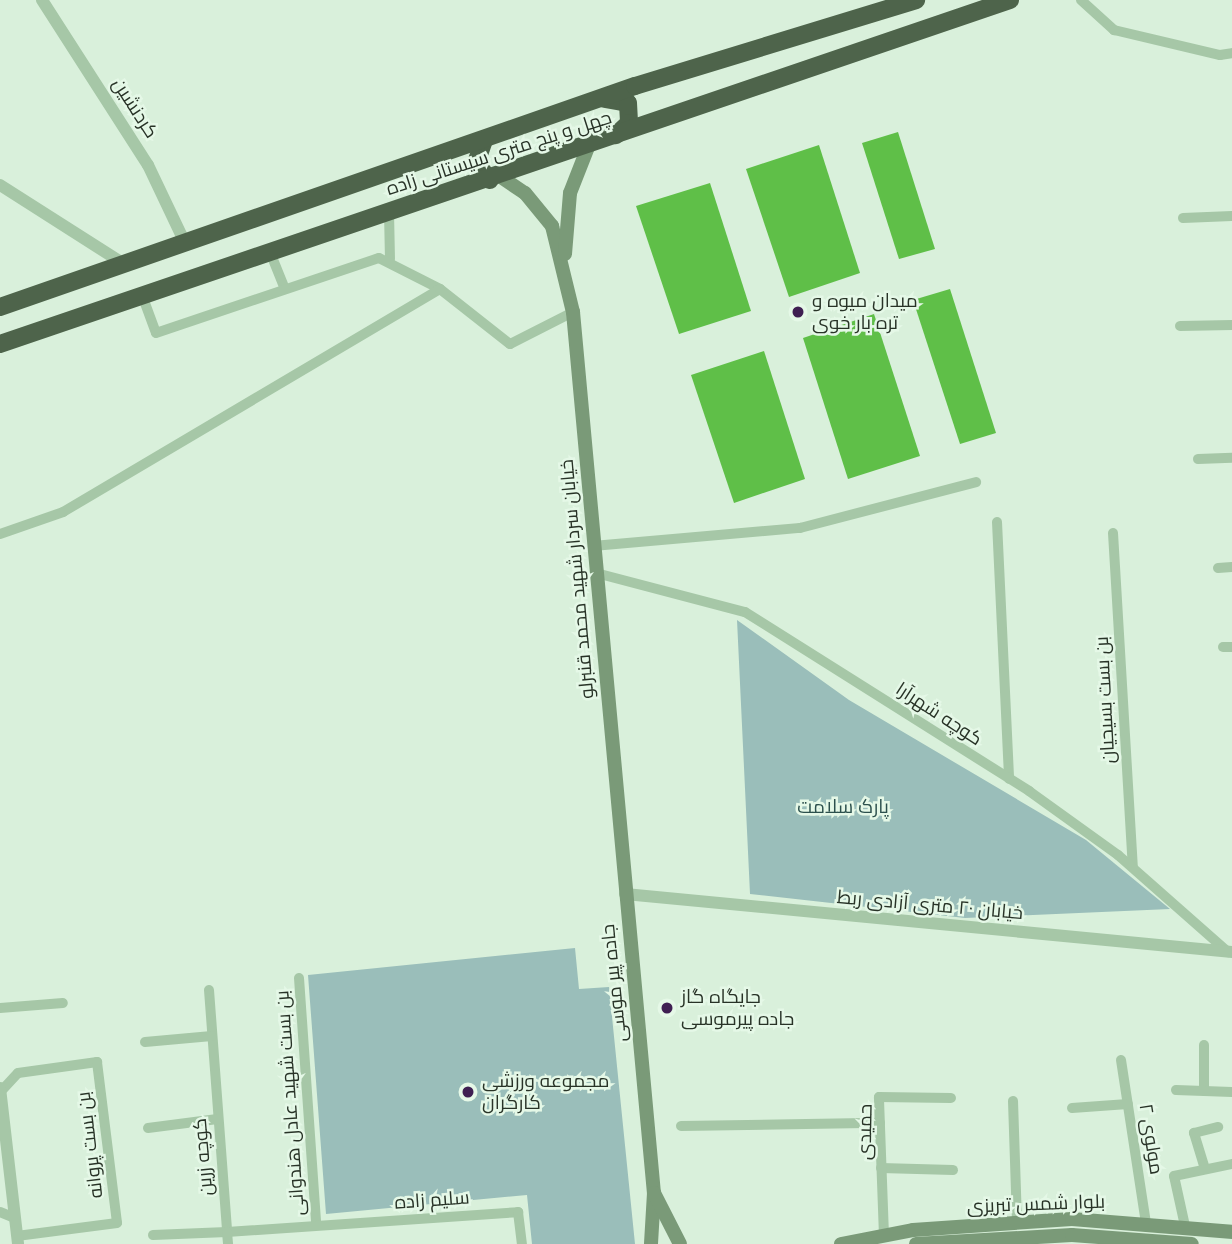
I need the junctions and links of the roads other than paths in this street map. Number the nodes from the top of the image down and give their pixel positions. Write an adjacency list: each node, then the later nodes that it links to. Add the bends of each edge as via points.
1 (42, 0): 15 (street, کردنشین, via 148,164)
2 (916, 0): 6 (highway, چهل و پنج متری سیستانی زاده)
3 (1010, 0): 7 (highway, چهل و پنج متری سیستانی زاده)
4 (1081, 0): 5 (street, via 1114,30 1220,55)
5 (1232, 53)
6 (596, 100): 7 (highway, via 628,103 629,122); 8 (highway, چهل و پنج متری سیستانی زاده)
7 (613, 137): 9 (highway, چهل و پنج متری سیستانی زاده)
8 (484, 140): 10 (highway, via 476,163); 15 (highway, چهل و پنج متری سیستانی زاده)
9 (588, 147): 10 (highway, چهل و پنج متری سیستانی زاده); 18 (main road, via 570,193)
10 (496, 179): 12 (highway, چهل و پنج متری سیستانی زاده); 18 (main road, via 540,208 552,226)
11 (0, 185): 19 (street)
12 (389, 212): 16 (highway, چهل و پنج متری سیستانی زاده); 17 (street)
13 (1232, 216): 14 (street)
14 (1183, 218)
15 (185, 243): 19 (highway, چهل و پنج متری سیستانی زاده)
16 (270, 252): 20 (street); 22 (highway, چهل و پنج متری سیستانی زاده)
17 (390, 259): 20 (street, via 353,264); 21 (street)
18 (564, 262): 24 (main road, خیابان سردار شهید محمد قنبرلو)
19 (124, 264): 23 (highway, چهل و پنج متری سیستانی زاده)
20 (284, 286): 22 (street, via 156,333)
21 (440, 289): 24 (street, via 510,344); 33 (street, via 63,512)
22 (142, 295): 27 (highway, چهل و پنج متری سیستانی زاده)
23 (0, 307)
24 (573, 312): 34 (main road, خیابان سردار شهید محمد قنبرلو)
25 (1232, 325): 26 (street)
26 (1180, 326)
27 (0, 344)
28 (1232, 458): 29 (street)
29 (1198, 459)
30 (976, 482): 34 (street, via 800,528)
31 (997, 522): 38 (street)
32 (1113, 533): 39 (street, بن بست بسیجیان)
33 (0, 534)
34 (593, 546): 37 (main road, خیابان سردار شهید محمد قنبرلو)
35 (1232, 567): 36 (street)
36 (1218, 568)
37 (596, 573): 38 (street, کوچه شهرآرا, via 744,612); 40 (main road, خیابان سردار شهید محمد قنبرلو)
38 (1009, 779): 39 (street, کوچه شهرآرا)
39 (1133, 866): 41 (street, کوچه شهرآرا)
40 (625, 894): 41 (street, خیابان ۲۰ متری آزادی ربط); 67 (main road, جاده پیر موسی)
41 (1230, 952)
42 (299, 978): 72 (street, بن بست شهید عادل هندوانی)
43 (209, 990): 46 (street, کوچه زرین)
44 (63, 1003): 45 (street)
45 (0, 1008)
46 (212, 1036): 47 (street); 58 (street, کوچه زرین)
47 (145, 1042)
48 (1204, 1045): 52 (street)
49 (1121, 1060): 56 (street, مولوی ۲)
50 (1, 1089): 69 (street); 78 (street, بن بست پروانه, via 18,1073 97,1062 117,1223)
51 (1176, 1090): 52 (street)
52 (1205, 1091): 53 (street)
53 (1232, 1093)
54 (951, 1098): 59 (street, حمیدی, via 878,1097)
55 (1013, 1101): 70 (street)
56 (1128, 1104): 57 (street); 71 (street, مولوی ۲)
57 (1072, 1108)
58 (218, 1119): 62 (street); 77 (street, کوچه زرین)
59 (880, 1123): 60 (street); 64 (street, حمیدی)
60 (681, 1126)
61 (1218, 1126): 65 (street, via 1194,1133)
62 (148, 1128)
63 (1232, 1164): 65 (street)
64 (881, 1168): 66 (street); 76 (street, حمیدی)
65 (1205, 1169): 73 (street, via 1174,1176)
66 (953, 1170)
67 (654, 1193): 80 (main road); 81 (main road)
68 (0, 1212): 69 (street)
69 (15, 1217): 78 (street)
70 (1017, 1221): 71 (main road, بلوار شمس تبریزی); 76 (main road, بلوار شمس تبریزی)
71 (1146, 1223): 73 (main road, بلوار شمس تبریزی)
72 (316, 1224): 77 (street); 79 (street, سلیم زاده, via 518,1212)
73 (1185, 1226): 74 (main road, بلوار شمس تبریزی)
74 (1232, 1232)
75 (153, 1235): 77 (street)
76 (884, 1236): 82 (main road, بلوار شمس تبریزی)
77 (227, 1238)
78 (17, 1240)
79 (522, 1244)
80 (651, 1244)
81 (680, 1244)
82 (841, 1244)
83 (916, 1244): 84 (main road, بلوار شمس تبریزی, via 1072,1235)
84 (1192, 1244)

